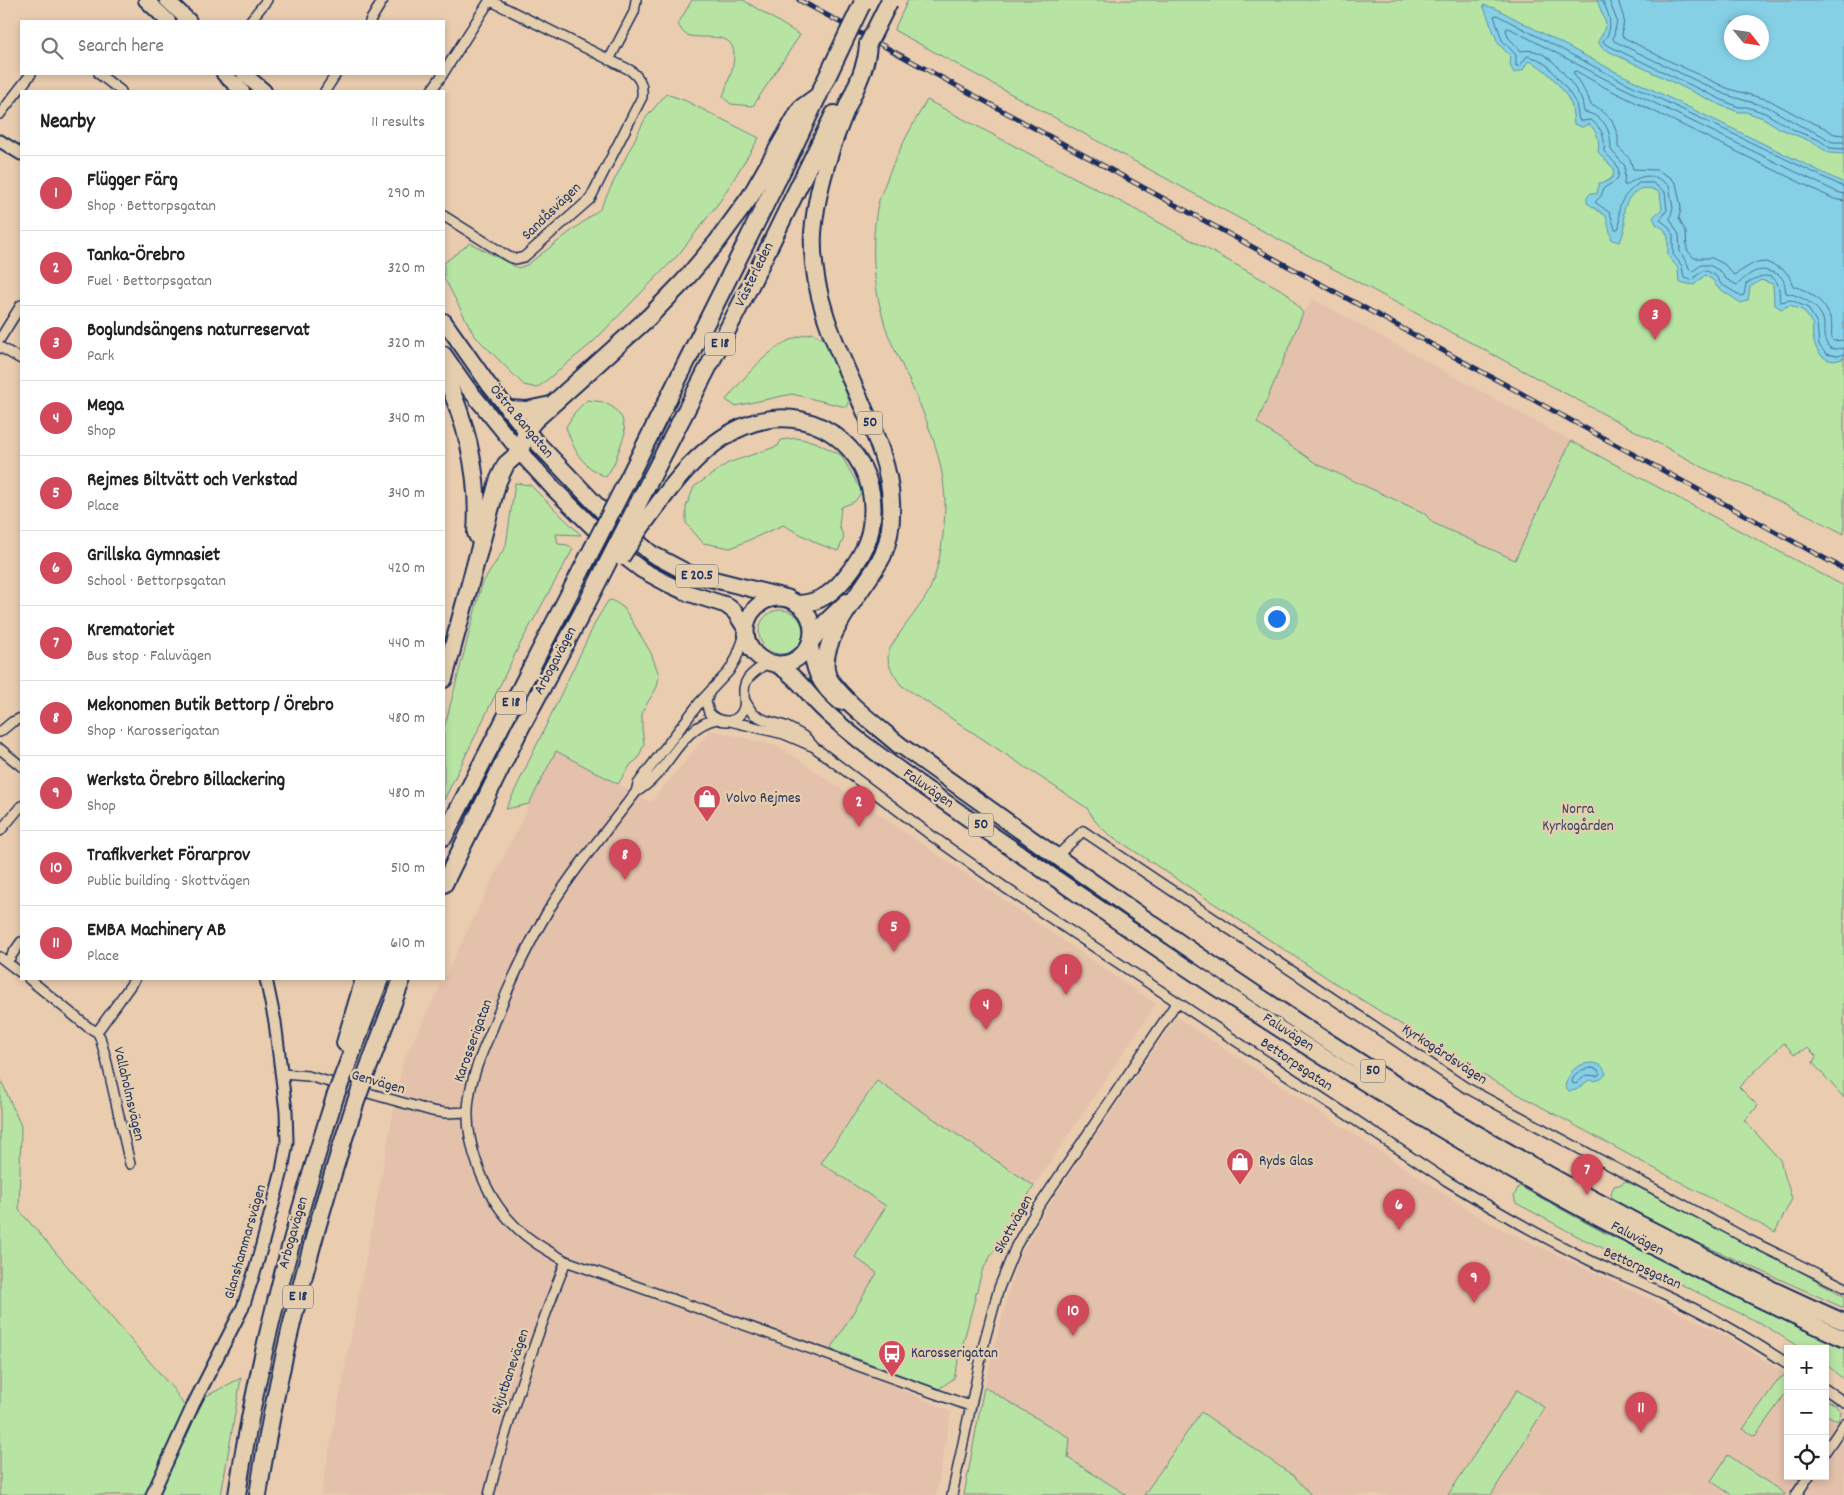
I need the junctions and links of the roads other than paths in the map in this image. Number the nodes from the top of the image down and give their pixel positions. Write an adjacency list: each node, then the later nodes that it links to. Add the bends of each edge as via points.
1 (146, 0): 9 (main road)
2 (167, 0): 10 (main road)
3 (267, 0): 11 (street)
4 (383, 0): 12 (street)
5 (490, 0): 13 (street); 14 (street)
6 (636, 0): 13 (street, via 634,12)
7 (863, 0): 29 (highway, Västerleden / E 18, bridge, via 820,95)
8 (889, 1): 28 (highway, 50, bridge, via 868,44 868,56)
9 (167, 20)
10 (188, 20)
11 (251, 20)
12 (371, 20)
13 (610, 60): 31 (street, Sandåsvägen, via 636,75 643,88 642,96 595,190 583,206 524,257 516,259)
14 (445, 70)
15 (30, 75): 26 (street)
16 (99, 75): 21 (street)
17 (225, 75): 22 (main road)
18 (245, 75): 23 (main road)
19 (335, 75): 24 (street)
20 (442, 75): 25 (street)
21 (120, 90)
22 (241, 90)
23 (263, 90)
24 (326, 90)
25 (432, 90)
26 (0, 114)
27 (0, 141): 30 (street)
28 (824, 150): 45 (highway, Västerleden / E 18, via 809,164); 48 (highway, 50, via 824,171 813,234 819,294 833,337 879,445 891,498 891,523 886,546)
29 (784, 152): 39 (highway, Västerleden, via 673,293); 44 (highway, Västerleden / E 18, bridge)
30 (20, 153)
31 (445, 217)
32 (20, 307): 34 (street)
33 (445, 322): 40 (main road, Östra Bangatan / E 20.5)
34 (0, 339)
35 (0, 348): 37 (street)
36 (445, 355): 42 (main road, Östra Bangatan / E 20.5)
37 (20, 358)
38 (445, 376): 46 (highway, via 468,441 476,496 476,533)
39 (553, 404): 40 (highway, via 527,410); 41 (highway, Västerleden)
40 (508, 409): 41 (main road, Östra Bangatan / E 20.5)
41 (526, 431): 42 (highway); 43 (highway, Östra Bangatan / E 20.5)
42 (520, 452): 43 (highway, via 546,466); 44 (highway, Östra Bangatan / E 20.5); 46 (highway, via 506,464 498,481)
43 (556, 464): 44 (highway, Östra Bangatan / E 20.5)
44 (602, 527): 49 (highway, E 20.5, via 678,569); 51 (highway, E 20.5, via 620,553 655,577 688,593 726,605 736,612); 68 (highway, Arbogavägen / E 18, bridge)
45 (634, 527): 47 (highway, Västerleden / E 18, bridge); 49 (highway, E 18, via 683,474 728,435 753,423 778,418 819,426 851,449 865,471 872,494 872,524 859,558 841,583 820,599); 50 (highway, E 18, bridge)
46 (481, 546): 54 (highway)
47 (616, 547): 50 (highway, Arbogavägen / E 18, bridge)
48 (864, 584): 52 (highway, 50); 61 (highway, 50, via 831,641 825,660 826,671 830,681 848,701)
49 (793, 601): 51 (highway, E 18, via 776,598 762,602 750,614); 52 (highway, via 810,617)
50 (584, 609): 70 (highway, Arbogavägen / E 18, via 520,728)
51 (746, 631): 53 (highway, E 20.5, via 753,651); 55 (street, Karosserigatan, via 733,665)
52 (810, 642): 53 (highway, 50, via 797,659); 61 (highway, Faluvägen, via 815,671 830,694)
53 (771, 663): 56 (street, via 746,681); 89 (highway, Faluvägen / 50, via 792,675 859,740 1214,985 1366,1082 1547,1190 1681,1261)
54 (445, 675)
55 (709, 693): 58 (street, via 706,706); 65 (street, Karosserigatan, via 649,769)
56 (744, 700): 59 (street, via 740,714); 62 (street, Bettorpsgatan, via 753,714 800,734)
57 (20, 718): 60 (street)
58 (717, 719): 59 (street); 65 (street, Karosserigatan, via 696,727 644,788)
59 (730, 721): 62 (street, Bettorpsgatan, via 784,734)
60 (0, 732)
61 (899, 745): 69 (highway, Faluvägen / 50)
62 (814, 746): 80 (street, Bettorpsgatan, via 940,841)
63 (0, 749): 64 (street)
64 (20, 765)
65 (636, 792): 84 (street, Karosserigatan, via 566,883 526,950 476,1069)
66 (20, 807): 67 (street)
67 (0, 831)
68 (445, 835)
69 (1056, 856): 87 (street, Kyrkogårdsvägen, via 1083,831 1465,1087 1747,1239); 88 (highway, Faluvägen / 50, via 1206,961 1380,1075 1628,1218)
70 (445, 882)
71 (20, 943): 72 (street)
72 (4, 959): 73 (street)
73 (20, 972)
74 (30, 980): 81 (street)
75 (134, 980): 81 (street)
76 (266, 980): 82 (street, Glanshammarsvägen)
77 (364, 980): 83 (highway, E 18, via 339,1064)
78 (380, 980): 83 (highway, Arbogavägen / E 18)
79 (402, 980): 99 (highway, Arbogavägen / E 18, bridge, via 355,1104 321,1212 297,1303)
80 (1177, 1002): 90 (street, Bettorpsgatan, via 1500,1214 1592,1262 1722,1322); 93 (street, Skottvägen, via 1022,1234 999,1288)
81 (97, 1032): 85 (street, Vallaholmsvägen)
82 (282, 1074): 84 (street, Genvägen, via 308,1076 432,1111); 97 (street, Glanshammarsvägen, via 287,1142 250,1289)
83 (343, 1076): 98 (highway, Arbogavägen / E 18, bridge, via 297,1218 275,1301)
84 (468, 1112): 86 (street, Karosserigatan, via 471,1140 493,1198 513,1224 543,1248)
85 (130, 1164)
86 (566, 1260): 93 (street, Karosserigatan); 100 (street, Skjutbanevägen, via 517,1396)
87 (1844, 1287)
88 (1844, 1322)
89 (1844, 1339)
90 (1784, 1361)
91 (1826, 1390): 92 (street)
92 (1844, 1402)
93 (970, 1406): 101 (street, Skottvägen)
94 (1844, 1424): 95 (street)
95 (1829, 1446)
96 (1806, 1480): 102 (street)
97 (152, 1495)
98 (237, 1495)
99 (258, 1495)
100 (489, 1495)
101 (952, 1495)
102 (1796, 1495)

